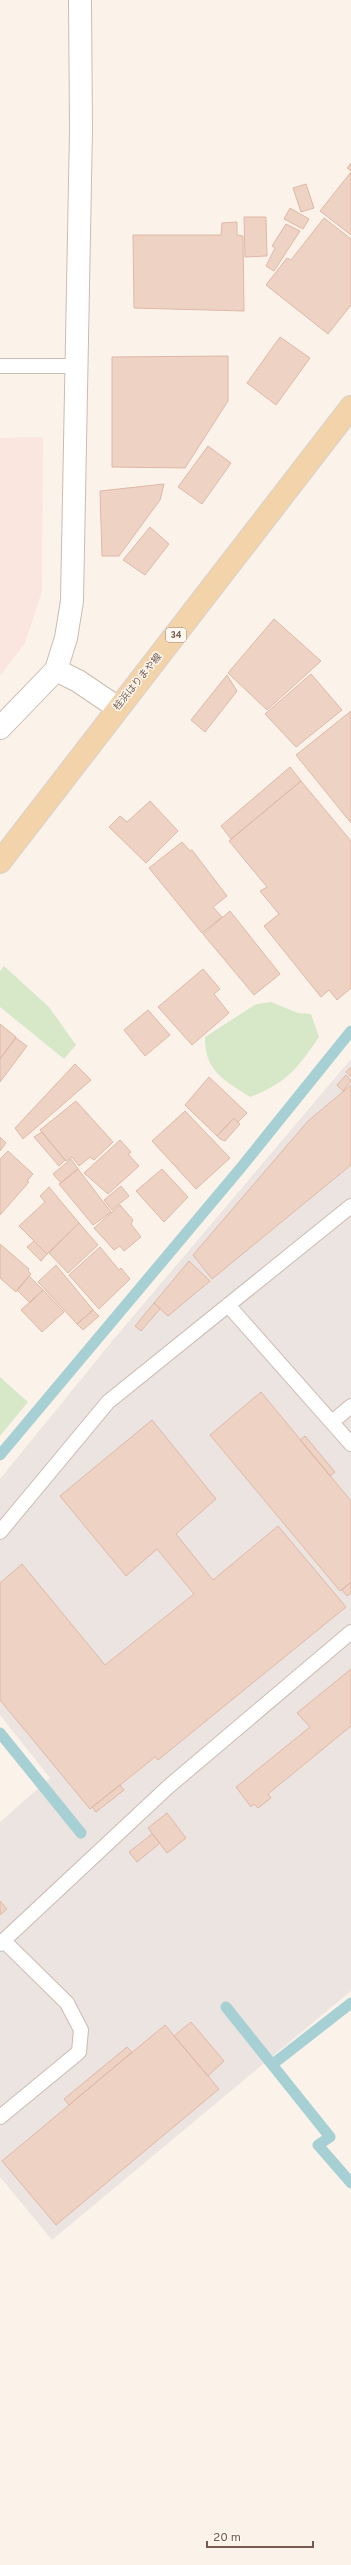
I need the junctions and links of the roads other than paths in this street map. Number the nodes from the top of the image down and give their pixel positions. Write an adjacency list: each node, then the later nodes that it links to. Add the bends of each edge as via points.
1 (80, 0): 3 (street, via 81,130)
2 (0, 366): 3 (lane)
3 (76, 366): 5 (street, via 72,601 66,638)
4 (351, 407): 6 (main road, 桂浜はりまや線 / 34)
5 (56, 670): 6 (street, via 78,681); 7 (street)
6 (118, 708): 8 (main road, 桂浜はりまや線 / 34)
7 (0, 728)
8 (0, 862)
9 (351, 1206): 10 (lane)
10 (228, 1305): 12 (lane); 14 (lane, via 108,1402)
11 (351, 1406): 12 (lane)
12 (332, 1422): 13 (lane)
13 (351, 1444)
14 (0, 1532)
15 (351, 1632): 16 (lane, via 168,1787)
16 (2, 1942): 17 (lane, via 65,2001 81,2030 79,2052)
17 (0, 2118)

